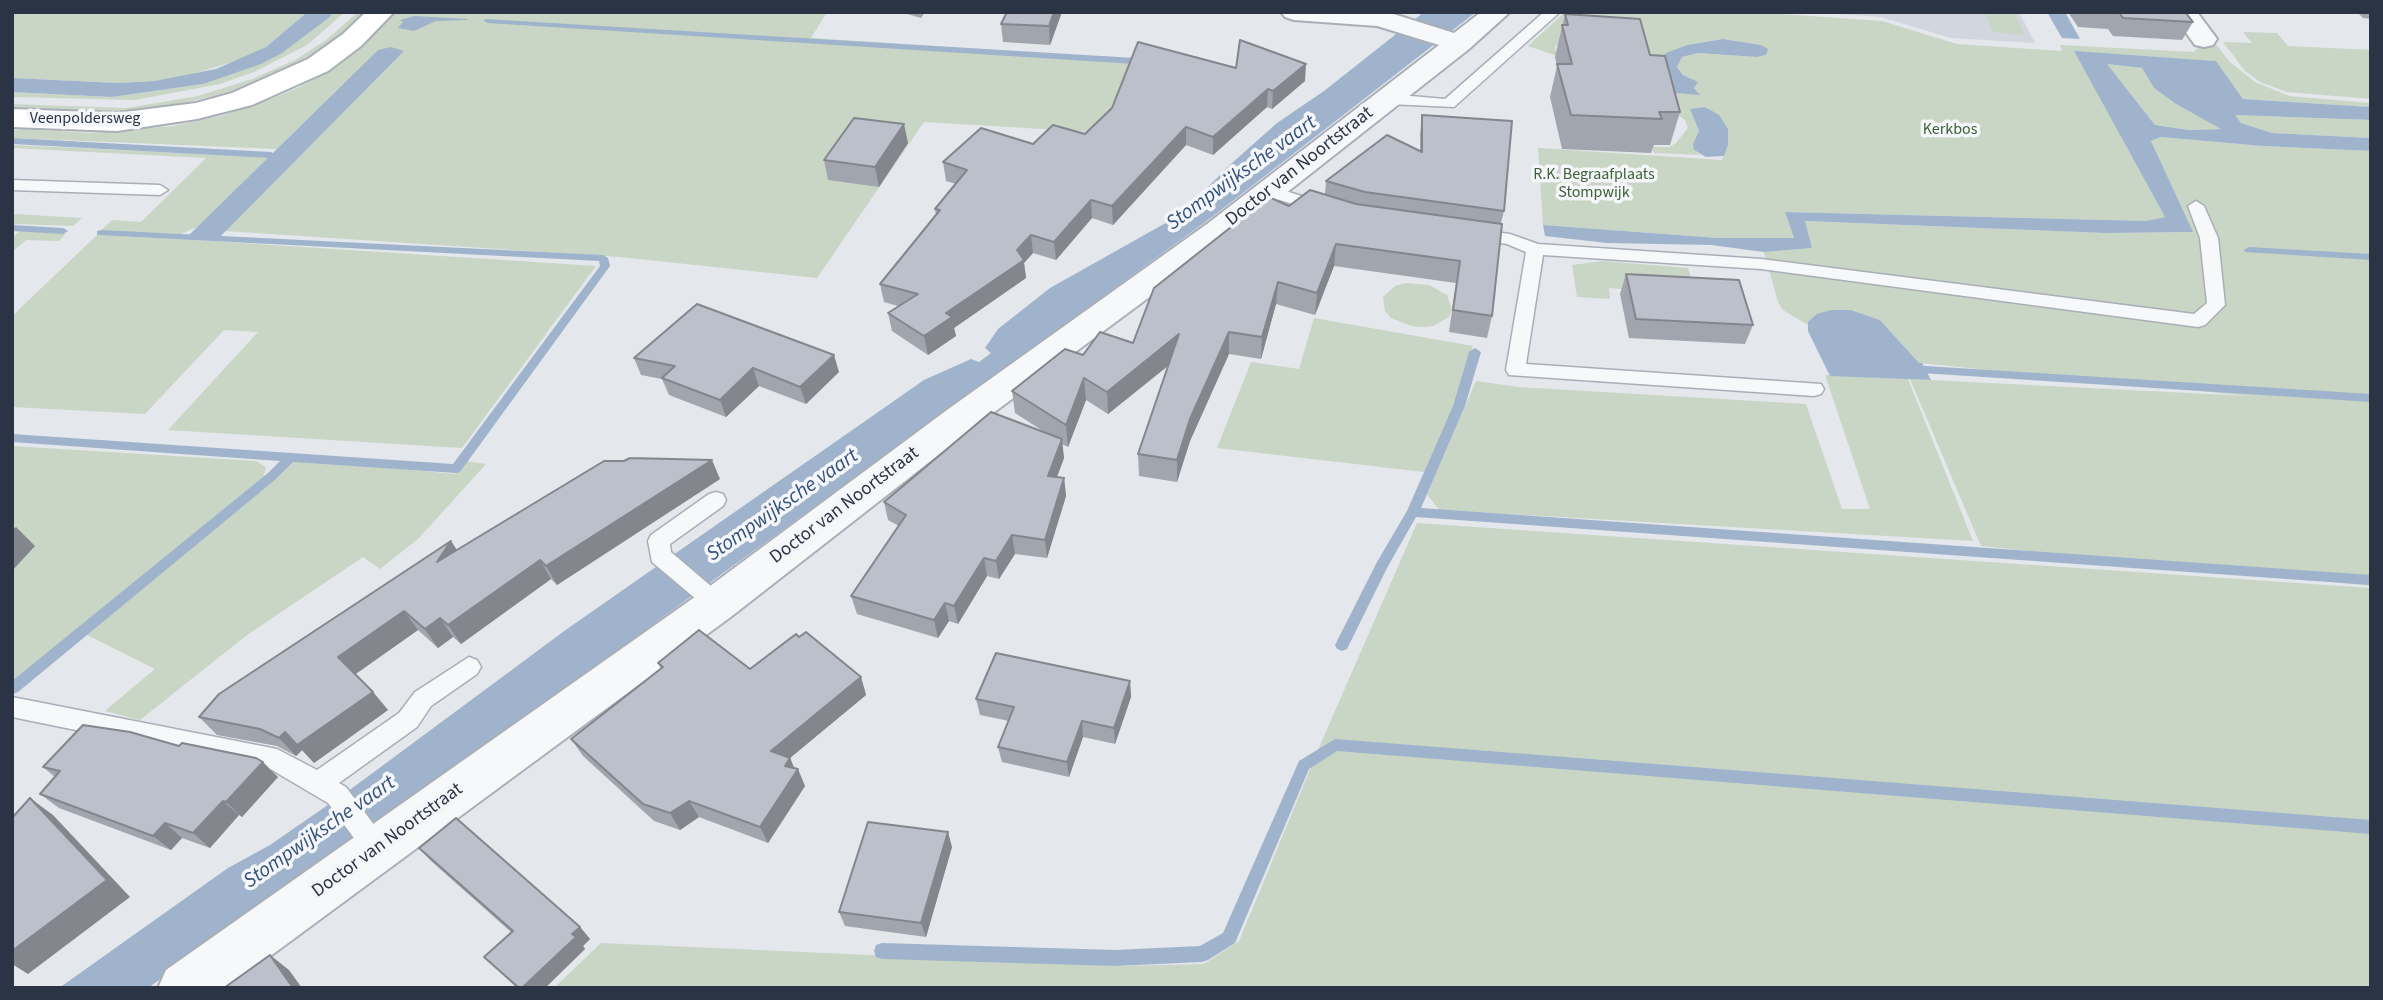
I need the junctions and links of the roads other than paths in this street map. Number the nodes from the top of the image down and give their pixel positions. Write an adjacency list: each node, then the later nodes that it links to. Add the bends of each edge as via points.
1 (381, 12): 9 (street, Veenpoldersweg, via 318,65 242,99 197,111 117,122)
2 (1294, 12): 7 (street, via 1380,18)
3 (1497, 12): 7 (street, Doctor van Noortstraat)
4 (1553, 12): 8 (lane, via 1449,104)
5 (2184, 12): 6 (street)
6 (2204, 39)
7 (1455, 41): 8 (street, Doctor van Noortstraat)
8 (1388, 99): 12 (street, Doctor van Noortstraat)
9 (12, 118)
10 (12, 185): 11 (lane)
11 (160, 190)
12 (1270, 191): 14 (lane); 19 (street, Doctor van Noortstraat)
13 (2196, 206): 16 (lane, via 2209,238 2216,305 2198,321 1761,264)
14 (1347, 215)
15 (1455, 232): 16 (lane, via 1510,239)
16 (1535, 249): 17 (lane, via 1516,370)
17 (1814, 389)
18 (716, 500): 19 (lane, via 659,541 660,556)
19 (709, 598): 23 (street, Doctor van Noortstraat)
20 (469, 667): 22 (lane, via 423,699 408,720)
21 (12, 707): 22 (lane, via 277,760)
22 (327, 790): 23 (lane)
23 (372, 842): 24 (street, Doctor van Noortstraat)
24 (184, 988)

